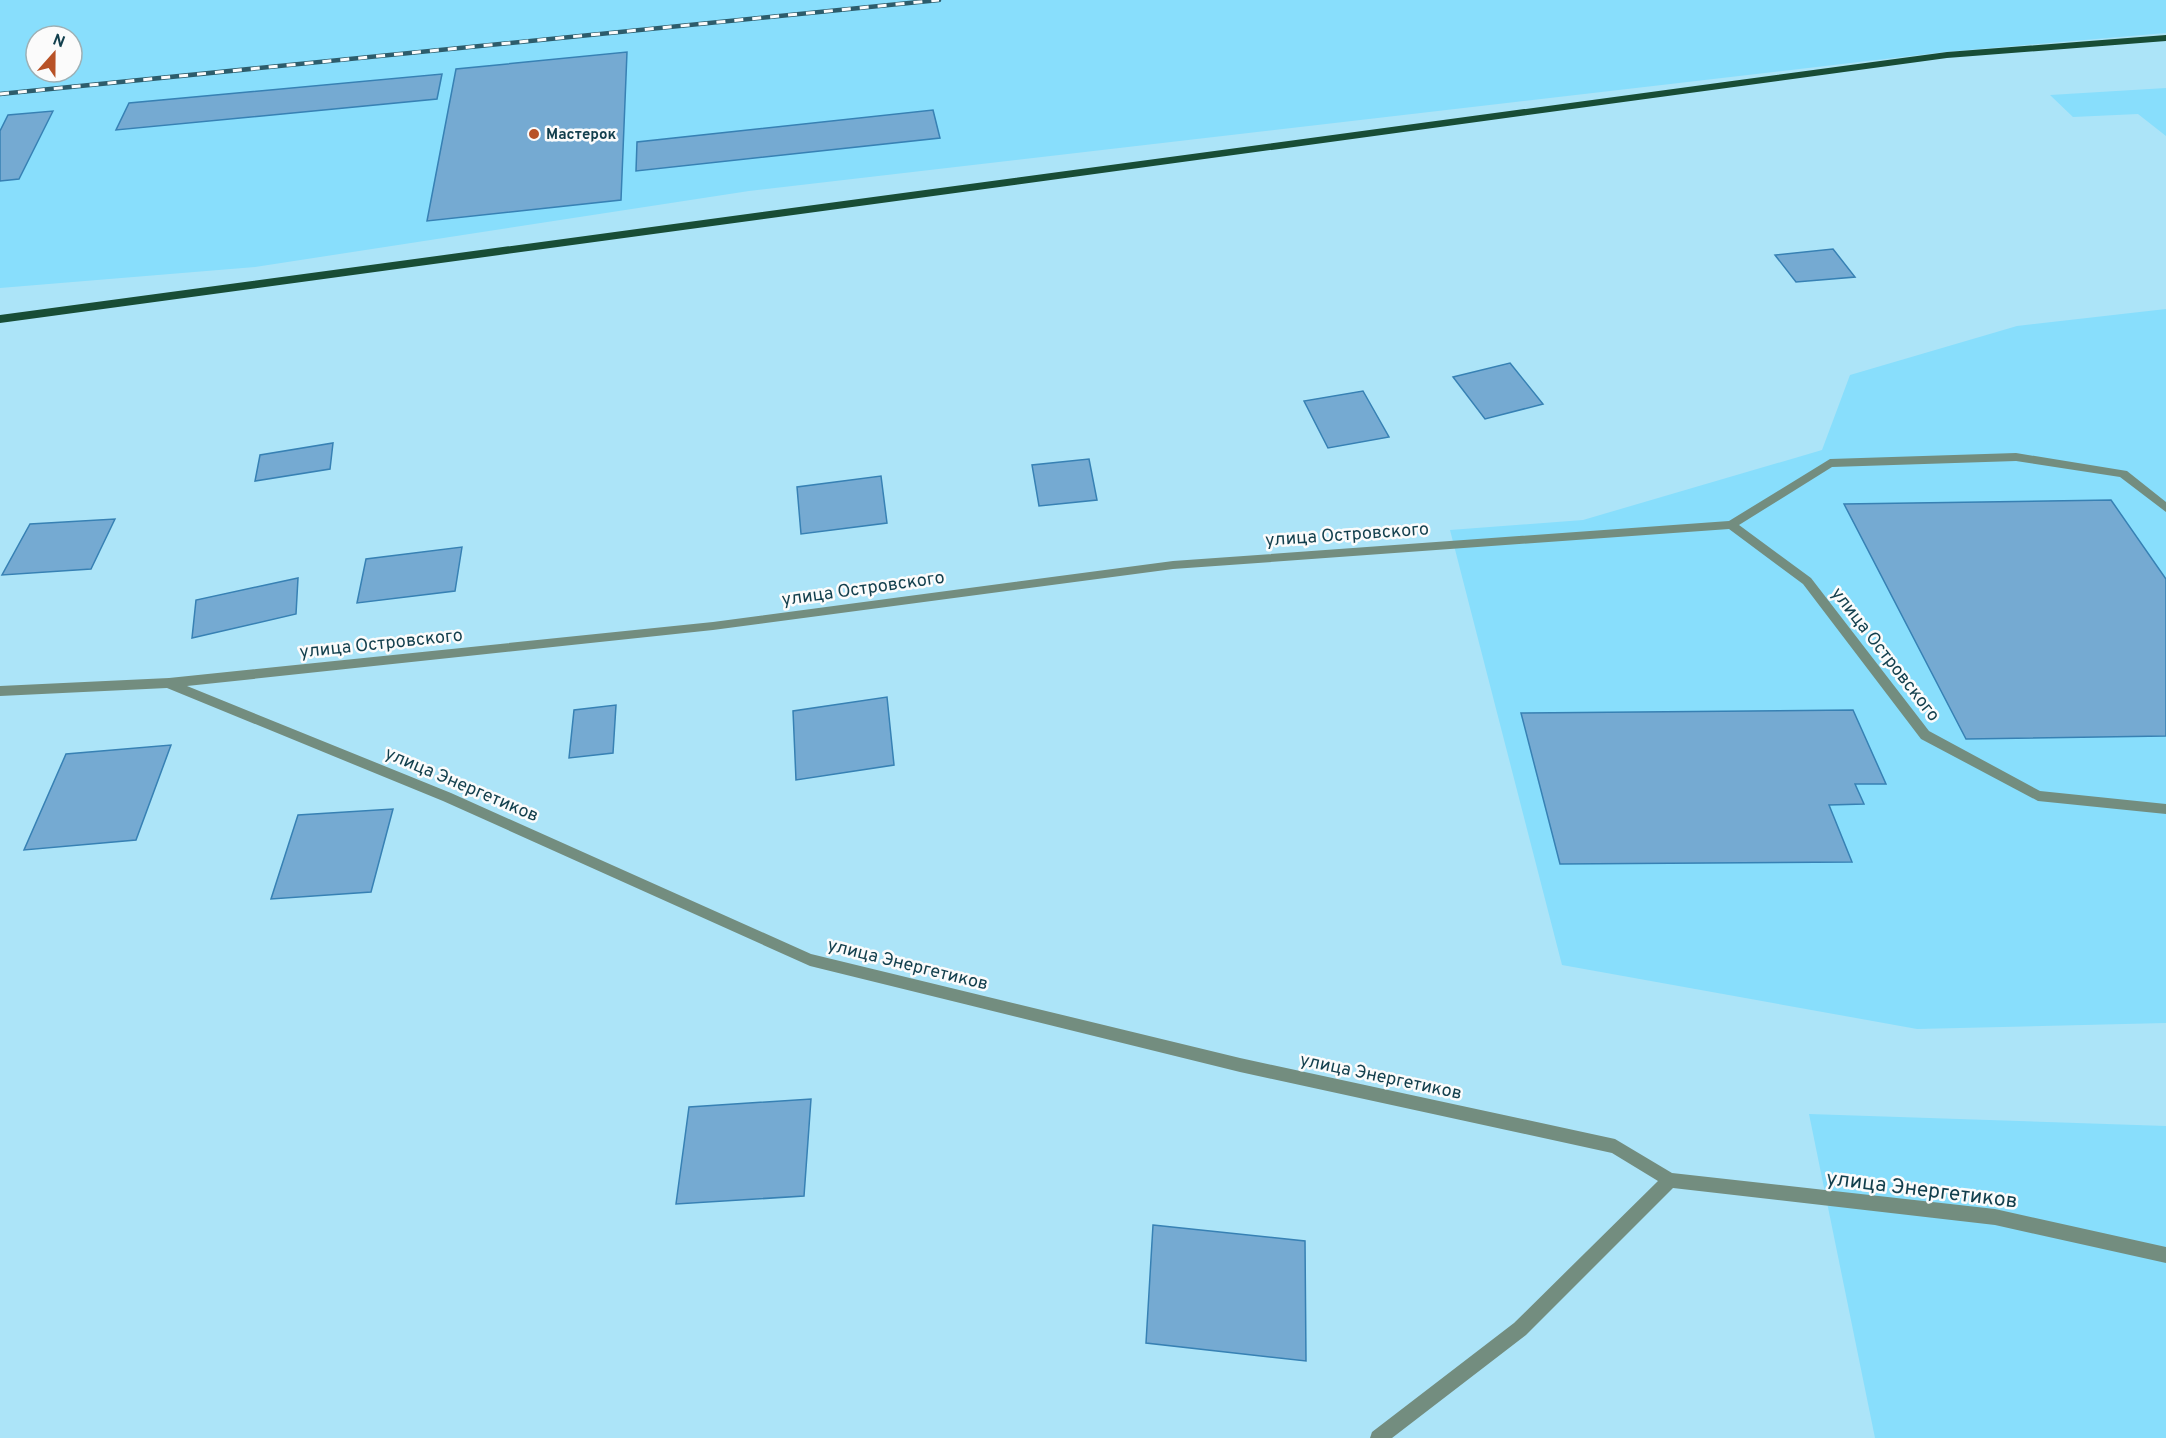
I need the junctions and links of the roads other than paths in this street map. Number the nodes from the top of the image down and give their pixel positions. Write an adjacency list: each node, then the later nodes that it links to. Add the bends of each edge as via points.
1 (2166, 38): 2 (main road, via 1947,55)
2 (0, 319)
3 (2166, 508): 4 (street, улица Островского, via 2123,474 2016,457 1830,464)
4 (1731, 525): 5 (street, улица Островского, via 1173,564 713,626); 7 (street, улица Островского, via 1807,581 1925,735 2038,795)
5 (169, 683): 6 (street, улица Островского); 8 (street, улица Энергетиков, via 447,797 810,960 1240,1065 1615,1146)
6 (0, 691)
7 (2166, 809)
8 (1670, 1180): 9 (street, улица Энергетиков, via 1995,1217); 10 (street, via 1520,1329)
9 (2166, 1255)
10 (1378, 1438)

